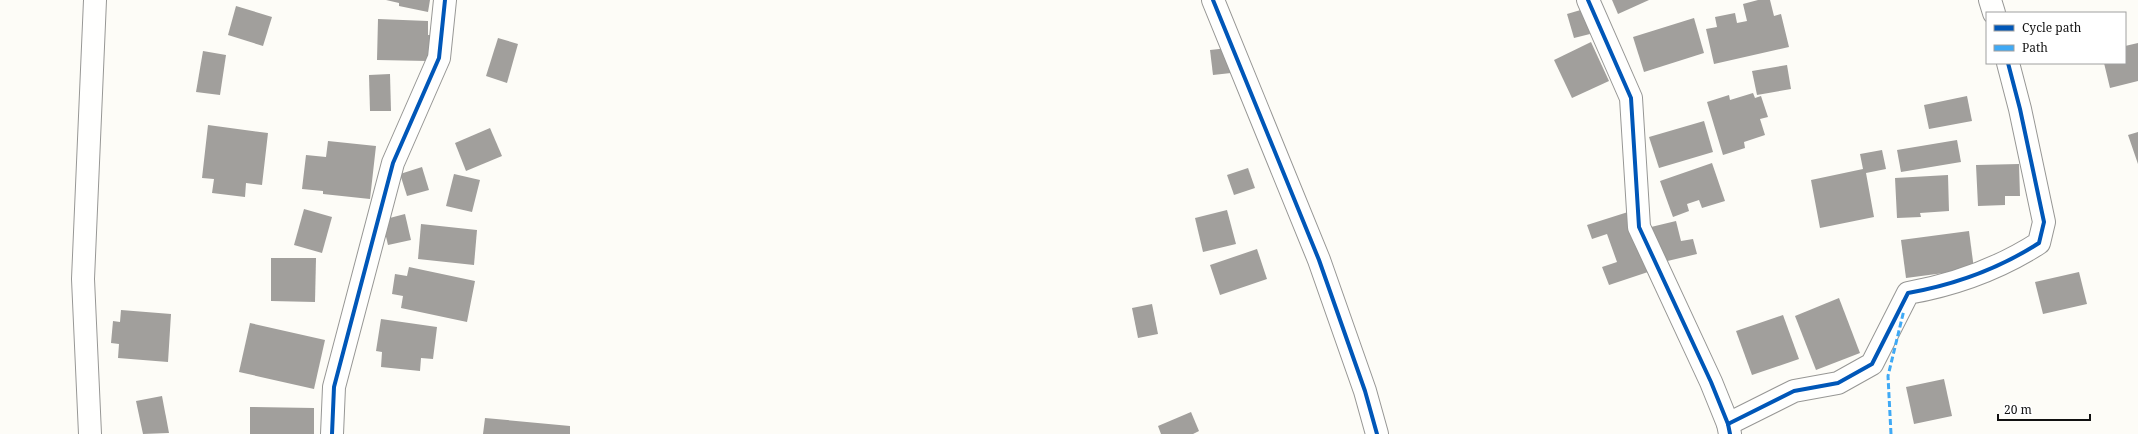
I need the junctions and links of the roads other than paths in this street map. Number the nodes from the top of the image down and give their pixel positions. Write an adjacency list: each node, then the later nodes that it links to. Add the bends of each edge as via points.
1 (95, 0): 9 (street, via 83,280)
2 (445, 0): 10 (street, via 439,58 393,163 334,387)
3 (1213, 0): 11 (street, via 1319,260 1366,391)
4 (1588, 0): 8 (street, via 1631,98 1639,227 1711,382)
5 (1990, 0): 6 (street)
6 (1994, 12)
7 (2008, 64): 8 (street, via 2044,222 2039,243 2019,256 1941,287 1908,293 1872,364 1838,383 1794,391)
8 (1729, 429)
9 (90, 434)
10 (332, 434)
11 (1377, 434)

